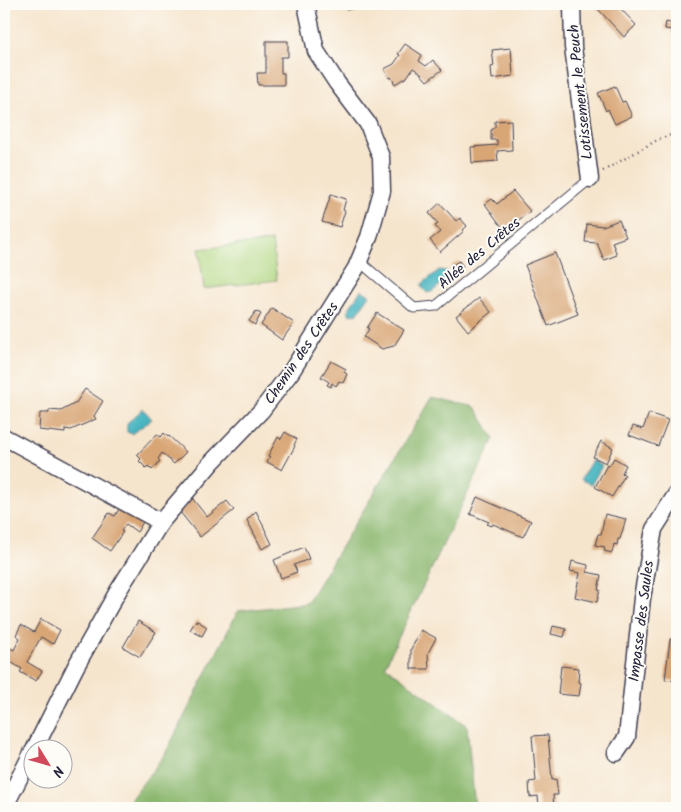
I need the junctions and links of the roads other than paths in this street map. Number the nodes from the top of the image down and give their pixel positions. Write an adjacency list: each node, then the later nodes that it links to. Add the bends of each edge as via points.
1 (306, 4): 4 (street, Chemin des Crêtes, via 316,51 368,124 382,157 382,191)
2 (572, 4): 3 (street, Lotissement le Peuch, via 573,47)
3 (590, 179): 4 (lane, Allée des Crêtes, via 436,306 414,308)
4 (359, 261): 7 (street, Chemin des Crêtes, via 285,380)
5 (4, 438): 7 (street)
6 (677, 493): 9 (street, Impasse des Saules, via 654,529 642,598 627,737)
7 (161, 522): 8 (street, Chemin des Crêtes, via 118,591)
8 (39, 740)
9 (616, 754)
10 (22, 773): 11 (street)
11 (4, 808)

